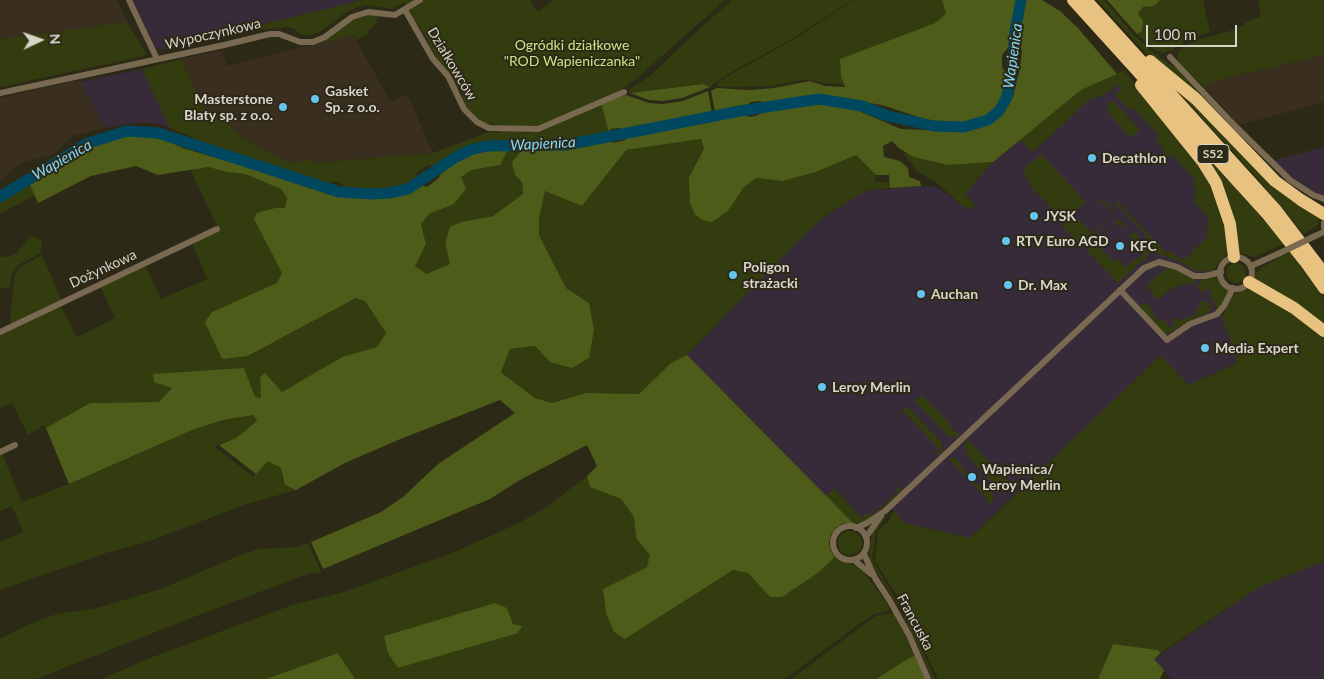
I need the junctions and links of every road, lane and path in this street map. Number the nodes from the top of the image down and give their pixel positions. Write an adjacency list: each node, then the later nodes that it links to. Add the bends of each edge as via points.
1 (129, 0): 9 (street)
2 (420, 0): 5 (street, Wypoczynkowa)
3 (1074, 0): 6 (highway, S52)
4 (1086, 0): 7 (highway, S52)
5 (405, 10): 9 (street, Wypoczynkowa, via 391,16 368,12 352,17 313,42 270,34); 10 (street, Działkowców, via 433,58 448,76 464,109 489,128 538,129)
6 (1096, 25): 18 (highway, via 1216,183 1230,224); 24 (highway, S52, via 1268,215)
7 (1115, 32): 13 (highway, via 1196,99 1275,181); 21 (highway, S52, via 1275,209)
8 (1170, 57): 12 (street, via 1284,175 1307,192)
9 (157, 59): 11 (street, Wypoczynkowa)
10 (624, 92)
11 (0, 94)
12 (1324, 199)
13 (1324, 214)
14 (1324, 223): 15 (street)
15 (1324, 228)
16 (217, 229): 27 (street, Dożynkowa)
17 (1324, 232): 19 (street, bridge)
18 (1234, 257): 19 (street); 20 (street, via 1226,261)
19 (1251, 266): 22 (street)
20 (1221, 272): 23 (street, via 1225,283); 25 (street, via 1194,276 1170,264 1154,263)
21 (1324, 273)
22 (1249, 282): 23 (street); 26 (highway, via 1294,308)
23 (1233, 288): 25 (street, via 1217,314 1190,324 1168,340)
24 (1324, 288)
25 (1120, 290): 30 (street)
26 (1324, 331)
27 (0, 332)
28 (15, 444): 29 (street)
29 (0, 452)
30 (885, 510): 31 (street); 32 (street)
31 (856, 528): 32 (street); 34 (street, via 840,530 833,546 838,556)
32 (866, 537): 33 (street)
33 (864, 554): 34 (street); 35 (street, Francuska)
34 (854, 560): 35 (street, Francuska)
35 (875, 578): 36 (street, Francuska, via 905,627)
36 (928, 679)

